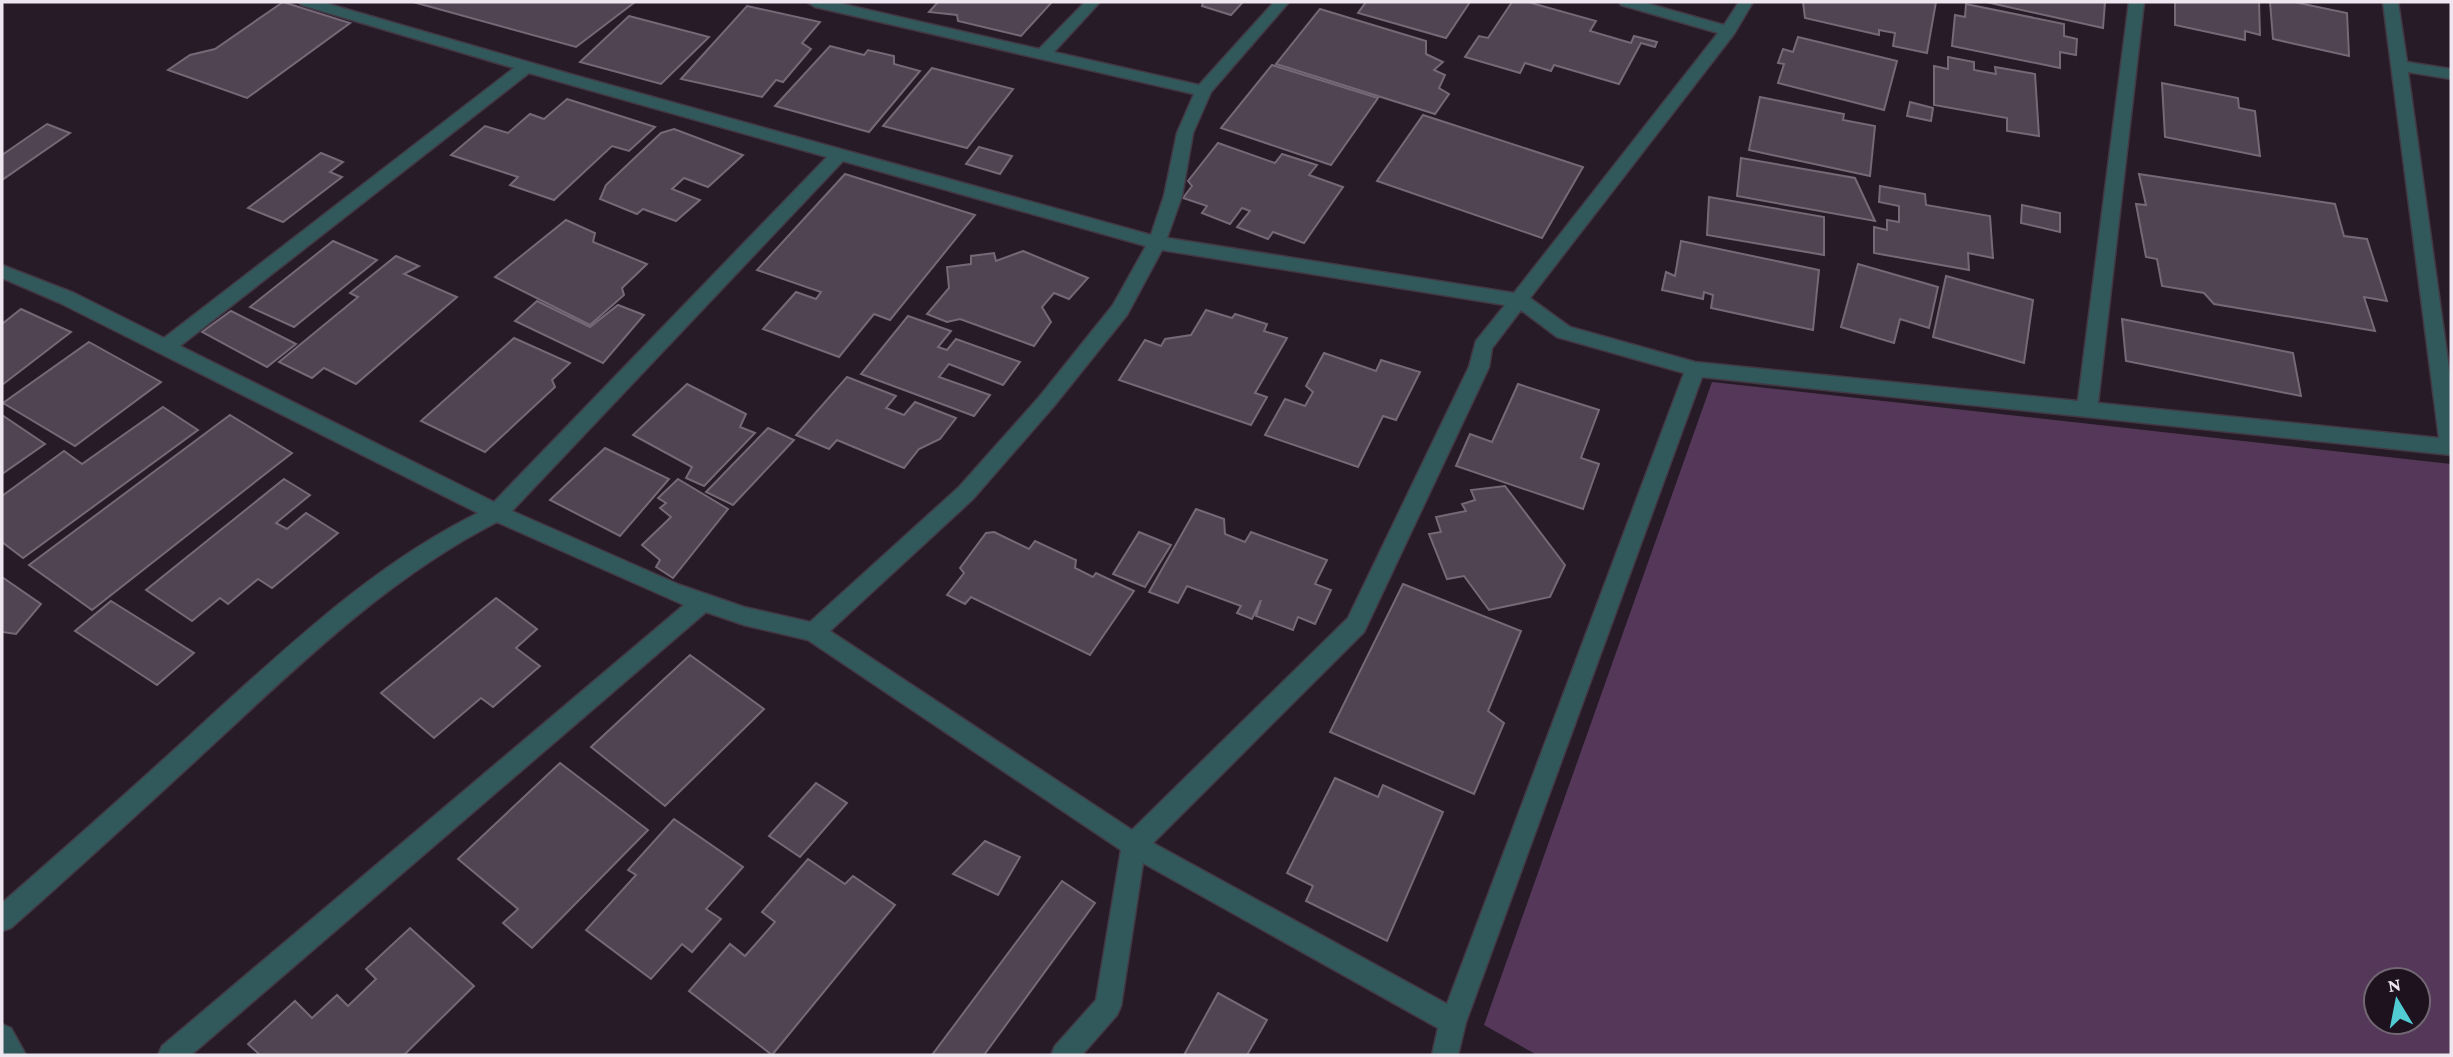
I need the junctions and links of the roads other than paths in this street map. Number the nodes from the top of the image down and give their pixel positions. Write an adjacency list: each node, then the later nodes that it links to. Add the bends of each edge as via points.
1 (306, 2): 12 (street)
2 (815, 2): 10 (street)
3 (1093, 2): 10 (street)
4 (1282, 2): 14 (street)
5 (1626, 2): 9 (street)
6 (1746, 2): 9 (street)
7 (2137, 2): 21 (street)
8 (2391, 2): 11 (street)
9 (1728, 31): 18 (street)
10 (1042, 55): 14 (street)
11 (2398, 65): 13 (street); 22 (street)
12 (526, 67): 15 (street); 19 (street)
13 (2451, 74)
14 (1203, 91): 16 (street, via 1185,133 1173,196)
15 (840, 154): 16 (street); 23 (street)
16 (1157, 243): 18 (street); 25 (street, via 1120,310 966,493)
17 (2, 271): 19 (street)
18 (1521, 301): 20 (street, via 1564,332); 26 (street, via 1483,346 1479,367 1356,625)
19 (165, 348): 23 (street)
20 (1695, 369): 21 (street); 28 (street)
21 (2087, 409): 22 (street)
22 (2451, 447)
23 (496, 513): 24 (street); 27 (street, via 423,554 306,644)
24 (703, 602): 25 (street); 31 (street)
25 (814, 632): 26 (street)
26 (1134, 845): 28 (street); 32 (street, via 1108,1006)
27 (2, 919)
28 (1453, 1022): 33 (street)
29 (2, 1037): 30 (street)
30 (13, 1055)
31 (171, 1055)
32 (1063, 1055)
33 (1445, 1055)

